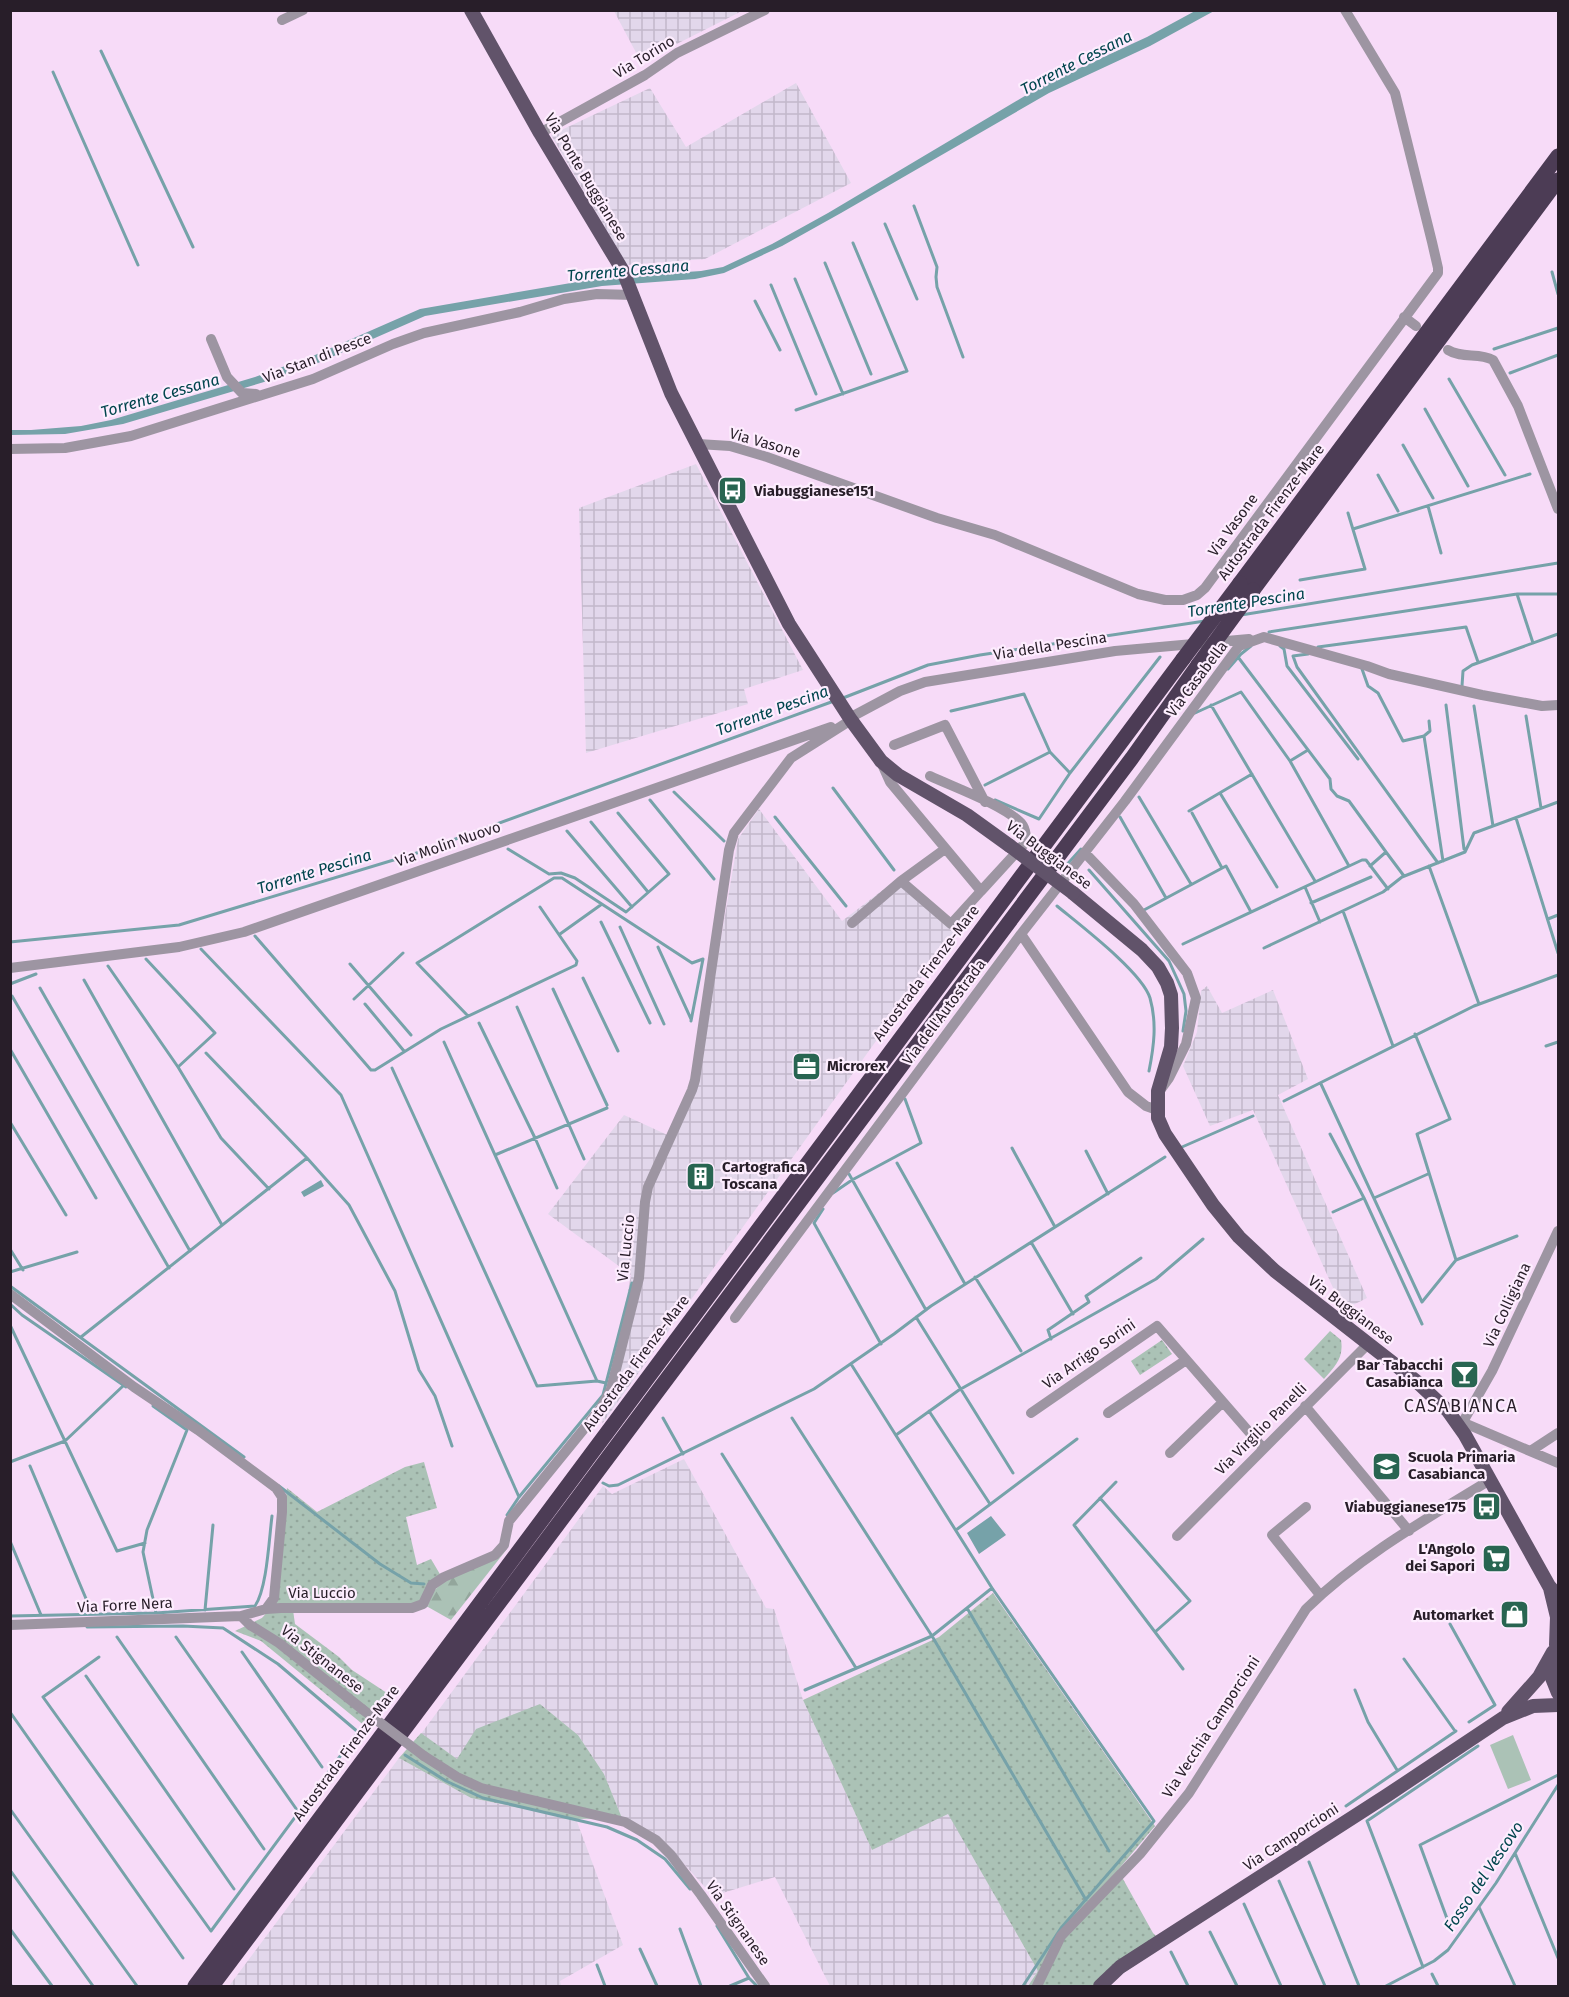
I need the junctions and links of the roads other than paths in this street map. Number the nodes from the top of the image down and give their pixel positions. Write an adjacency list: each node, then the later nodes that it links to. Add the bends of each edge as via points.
1 (303, 10): 5 (street)
2 (471, 10): 6 (main road, Via Ponte Buggianese)
3 (765, 10): 6 (street, Via Torino, via 677,53)
4 (1345, 10): 10 (street, Via Vasone, via 1395,93 1438,264 1435,277)
5 (282, 20)
6 (540, 134): 9 (main road, Via Ponte Buggianese)
7 (1558, 156): 18 (highway, Autostrada Firenze-Mare)
8 (1558, 180): 18 (highway, Autostrada Firenze-Mare)
9 (632, 291): 14 (street, Via Stan di Pesce, via 564,299 424,333); 15 (main road, Via Ponte Buggianese, via 671,393)
10 (1404, 317): 11 (street); 15 (street, Via Vasone, via 1205,588 1183,600 1138,594 995,535 741,449)
11 (1416, 326)
12 (211, 339): 14 (street, via 227,377 240,392)
13 (1448, 350): 17 (street, via 1493,360 1527,425)
14 (272, 393): 16 (street, Via Stan di Pesce, via 131,436 65,448)
15 (698, 444): 20 (main road, Via Ponte Buggianese, via 789,624)
16 (10, 449)
17 (1558, 509)
18 (1247, 586): 64 (highway, Autostrada Firenze-Mare, bridge, via 1184,659); 65 (highway, Autostrada Firenze-Mare, bridge, via 1198,665 1125,767)
19 (1264, 637): 21 (street, via 1389,674 1482,695 1542,706); 22 (street, Via della Pescina, via 1115,651 925,682); 28 (street, Via Casabella, via 1239,646)
20 (829, 684): 22 (main road, Via Buggianese)
21 (1558, 705)
22 (850, 717): 24 (main road, Via Buggianese); 33 (street, Via Molin Nuovo, via 244,932 179,947); 57 (street, Via Luccio, via 791,758 734,833 695,1080 648,1187 639,1278 611,1389 601,1408 509,1521 504,1545 495,1555 432,1585 423,1604 412,1608)
23 (894, 745): 26 (street, via 945,725)
24 (881, 761): 27 (street, via 890,782); 34 (main road, Via Buggianese, bridge, via 1010,846 1073,893 1158,967 1171,995 1172,1017 1171,1047)
25 (930, 776): 26 (street)
26 (985, 802): 30 (street, via 1021,822 1026,836 1025,843)
27 (945, 849): 29 (street); 30 (street)
28 (1085, 853): 32 (street, Via Casabella); 34 (street, Via Buggianese, via 1134,904 1187,973 1196,998 1186,1044)
29 (901, 881): 30 (street, via 951,924); 31 (street)
30 (981, 891)
31 (852, 923)
32 (1021, 934): 35 (street, via 1128,1092); 38 (street, Via dell'Autostrada)
33 (10, 968)
34 (1158, 1091): 35 (main road, Via Buggianese)
35 (1157, 1110): 39 (main road, Via Buggianese, via 1165,1134 1239,1237 1294,1287)
36 (1558, 1231): 45 (street, Via Colligiana, via 1492,1371)
37 (10, 1294): 57 (street, via 276,1488 282,1497 282,1512 274,1598)
38 (735, 1318)
39 (1368, 1344): 42 (street, Via Virgilio Panelli); 45 (main road, Via Buggianese, via 1435,1398)
40 (1186, 1360): 41 (street, Via Arrigo Sorini); 43 (street, Via Arrigo Sorini, via 1157,1326); 44 (street)
41 (1223, 1402): 47 (street, Via Arrigo Sorini); 49 (street)
42 (1305, 1406): 47 (street, Via Virgilio Panelli); 53 (street)
43 (1031, 1413)
44 (1108, 1413)
45 (1461, 1425): 48 (street); 51 (main road, Via Buggianese)
46 (1558, 1433): 48 (street)
47 (1263, 1448): 54 (street, Via Virgilio Panelli)
48 (1532, 1450): 50 (street)
49 (1170, 1453)
50 (1558, 1462)
51 (1490, 1480): 53 (street, Via Vecchia Camporcioni); 55 (main road, Via Buggianese)
52 (1306, 1507): 56 (street, via 1272,1535)
53 (1409, 1531): 56 (street, Via Vecchia Camporcioni)
54 (1177, 1536)
55 (1554, 1591): 60 (main road, Via Buggianese)
56 (1320, 1595): 67 (street, Via Vecchia Camporcioni, via 1306,1609 1189,1793 1140,1854 1061,1936)
57 (266, 1609): 58 (street)
58 (241, 1616): 59 (street, Via Forre Nera); 66 (street, Via Stignanese, bridge, via 457,1777 481,1788 625,1822 656,1840 689,1879)
59 (10, 1625)
60 (1556, 1646): 61 (main road, Via Buggianese, via 1551,1663); 63 (main road, via 1539,1677)
61 (1558, 1693)
62 (1558, 1705): 63 (main road, via 1528,1707)
63 (1503, 1718): 68 (main road, Via Camporcioni, via 1120,1967)
64 (195, 1986)
65 (212, 1986)
66 (765, 1986)
67 (1037, 1986)
68 (1100, 1986)

